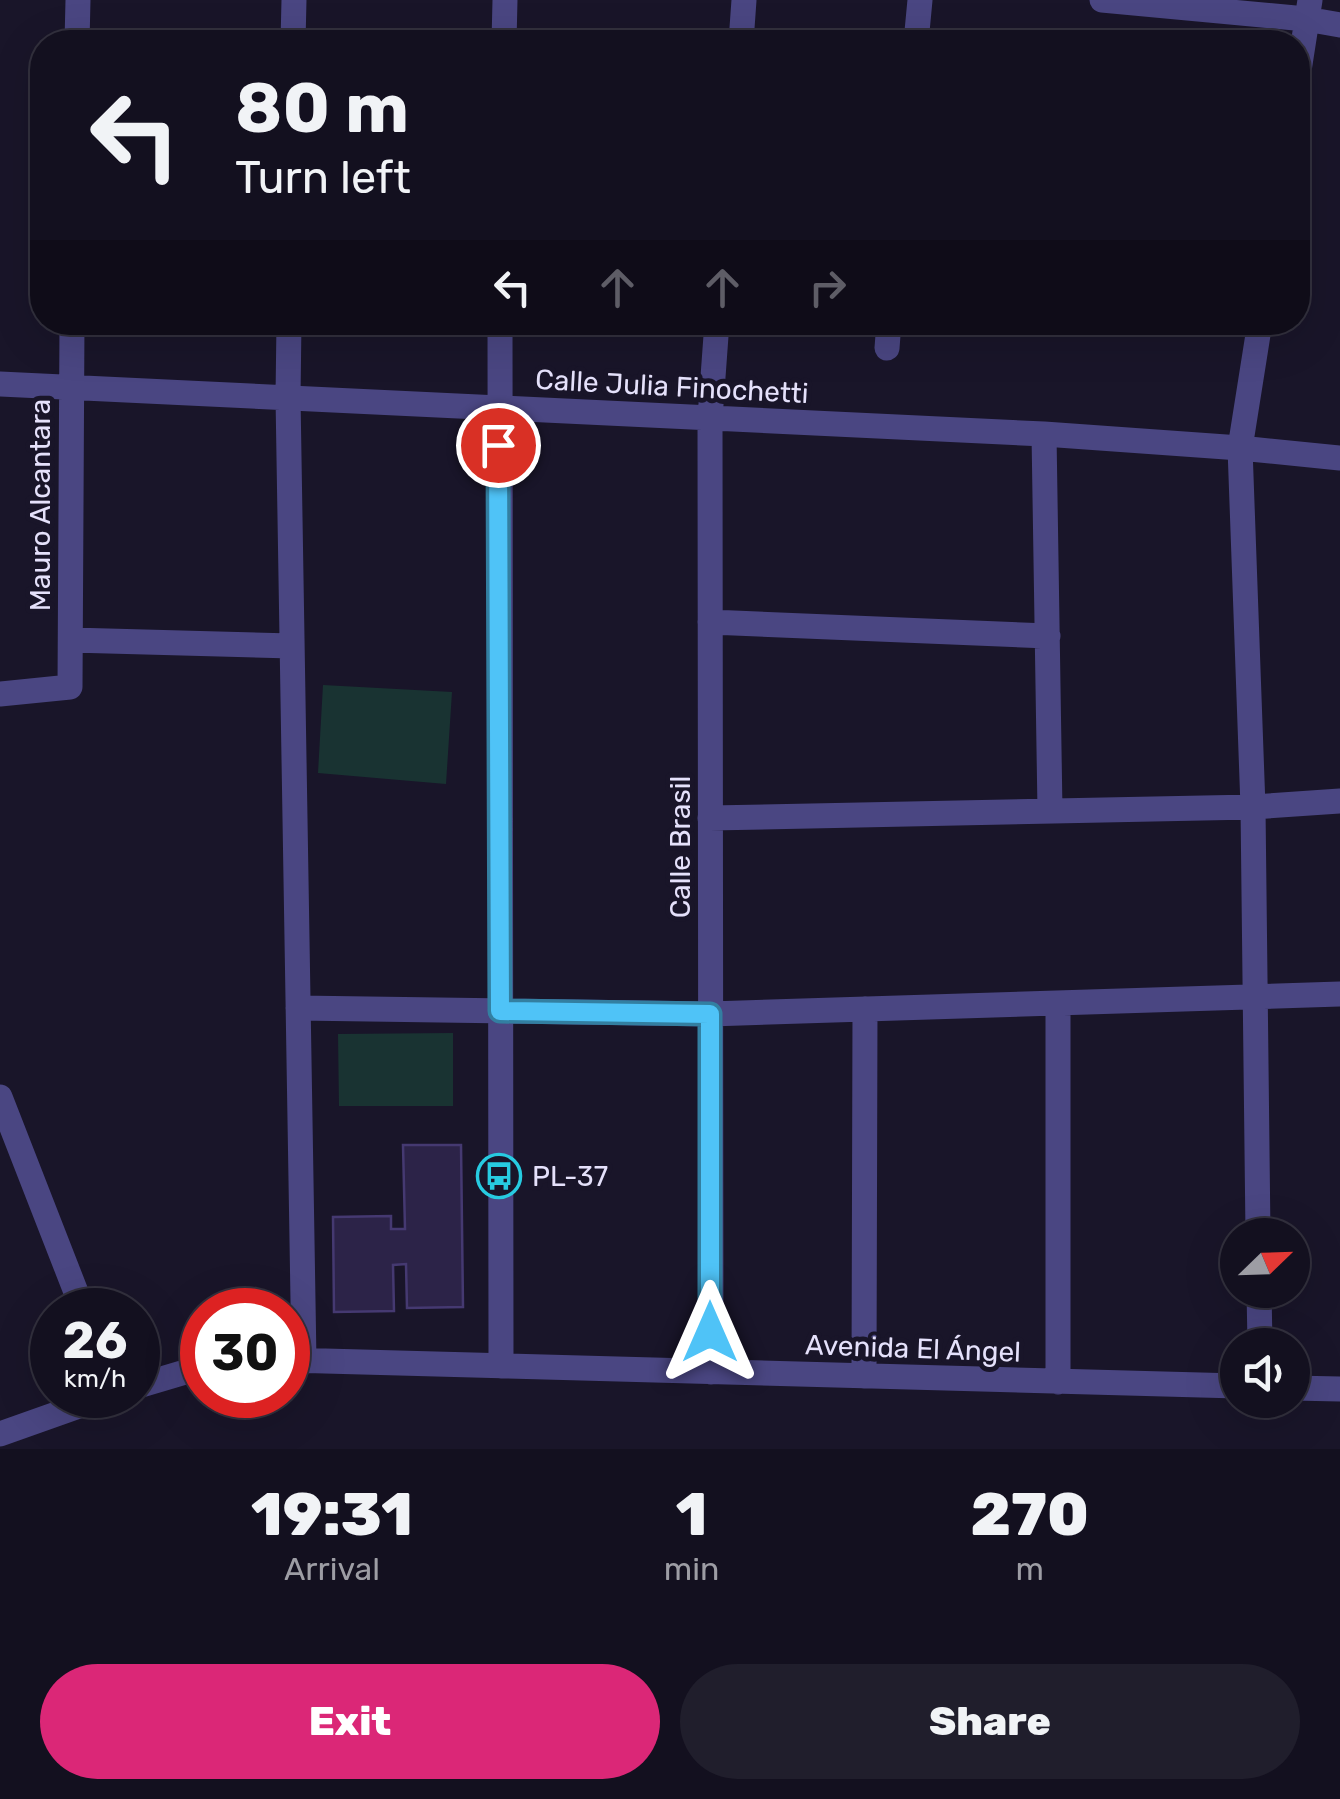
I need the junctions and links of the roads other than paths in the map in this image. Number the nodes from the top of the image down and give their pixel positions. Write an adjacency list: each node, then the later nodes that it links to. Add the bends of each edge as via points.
1 (78, 0): 9 (street)
2 (294, 0): 10 (street)
3 (505, 0): 11 (street)
4 (744, 0): 12 (street)
5 (920, 0): 13 (street)
6 (1102, 0): 7 (street)
7 (1308, 10): 8 (street)
8 (1340, 25)
9 (77, 30)
10 (294, 30)
11 (504, 30)
12 (742, 30)
13 (917, 30)
14 (72, 335): 20 (street, Mauro Alcantara)
15 (289, 335): 21 (street)
16 (500, 335): 22 (street)
17 (717, 335): 23 (street, Calle Brasil)
18 (1258, 335): 25 (street)
19 (0, 384): 20 (street, Calle Julia Finochetti)
20 (70, 387): 21 (street, Calle Julia Finochetti); 29 (street, Mauro Alcantara)
21 (288, 397): 22 (street, Calle Julia Finochetti); 30 (street)
22 (498, 408): 23 (street, Calle Julia Finochetti); 41 (street)
23 (710, 418): 24 (street, Calle Julia Finochetti); 27 (street, Calle Brasil)
24 (1044, 434): 25 (street, Calle Julia Finochetti); 28 (street)
25 (1240, 448): 26 (street, Calle Julia Finochetti); 33 (street)
26 (1340, 458)
27 (710, 622): 28 (street); 35 (street, Calle Brasil)
28 (1048, 636): 34 (street)
29 (70, 640): 30 (street); 31 (street, Mauro Alcantara, via 70,686)
30 (292, 646): 39 (street)
31 (0, 694)
32 (1340, 801): 33 (street)
33 (1253, 807): 34 (street); 37 (street)
34 (1050, 811): 35 (street)
35 (710, 818): 42 (street, Calle Brasil)
36 (1340, 994): 37 (street)
37 (1256, 996): 38 (street); 44 (street)
38 (1058, 1003): 40 (street); 51 (street)
39 (298, 1008): 41 (street); 46 (street)
40 (865, 1009): 42 (street); 50 (street)
41 (500, 1011): 42 (street); 48 (street)
42 (710, 1014): 49 (street, Calle Brasil)
43 (1, 1102): 45 (street)
44 (1258, 1218)
45 (75, 1288)
46 (296, 1288)
47 (310, 1361): 48 (street, Avenida El Ángel)
48 (501, 1366): 49 (street, Avenida El Ángel)
49 (710, 1372): 50 (street, Avenida El Ángel)
50 (864, 1376): 51 (street, Avenida El Ángel)
51 (1058, 1382): 52 (street, Avenida El Ángel)
52 (1220, 1386)
53 (1310, 1388): 54 (street)
54 (1340, 1389)
55 (45, 1418): 56 (street)
56 (0, 1434)

